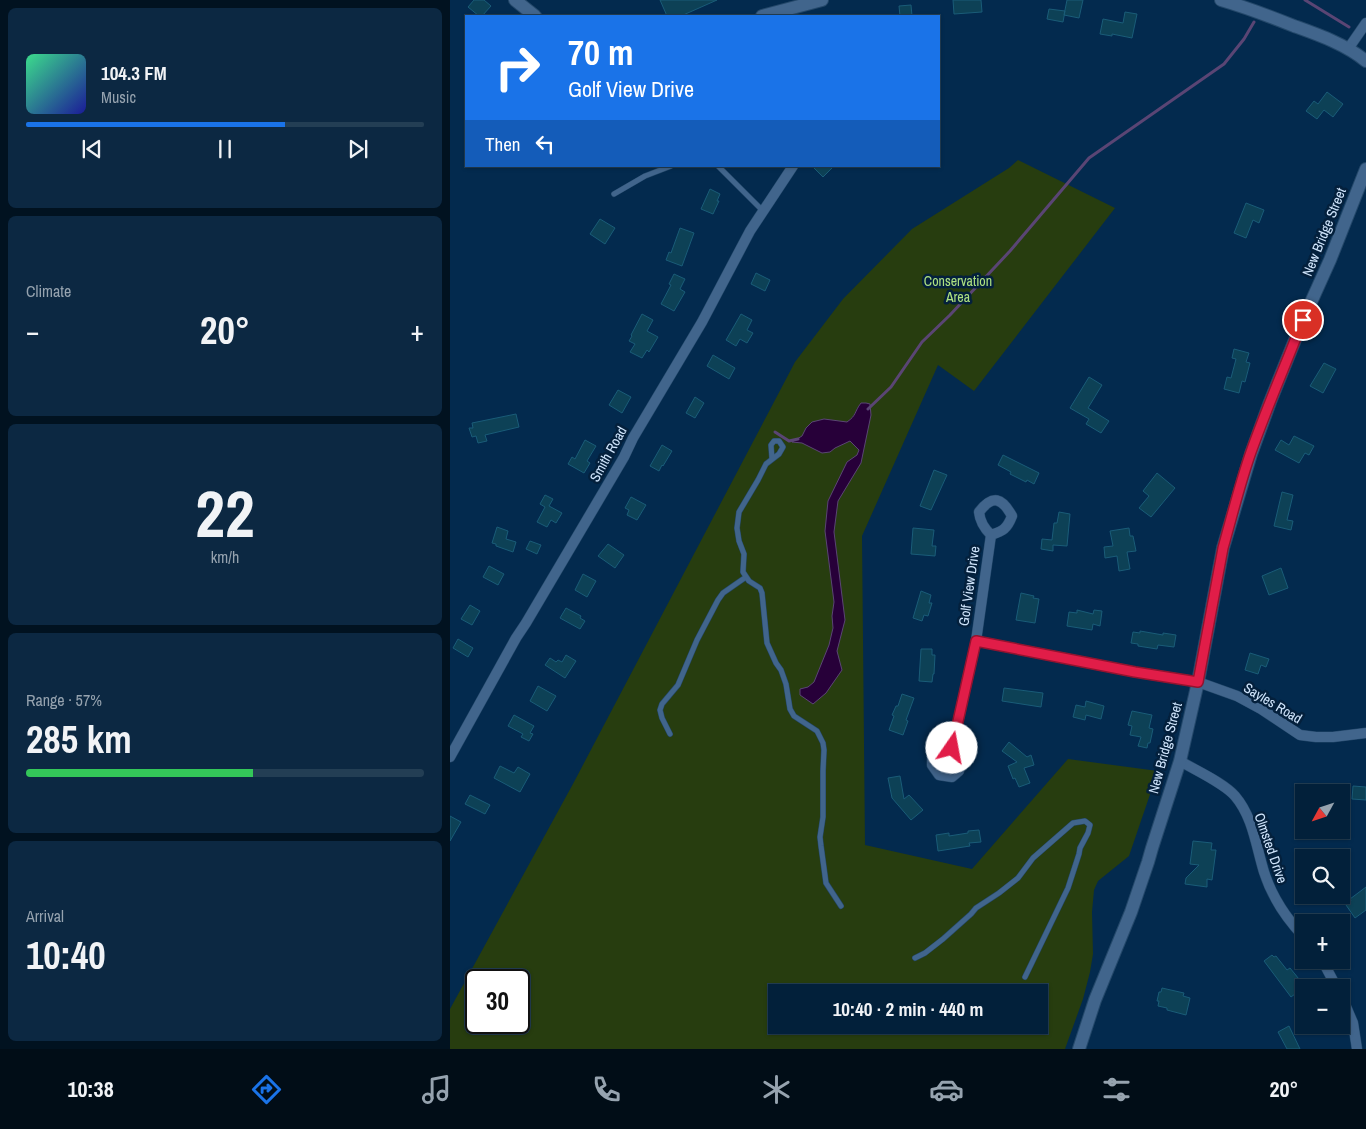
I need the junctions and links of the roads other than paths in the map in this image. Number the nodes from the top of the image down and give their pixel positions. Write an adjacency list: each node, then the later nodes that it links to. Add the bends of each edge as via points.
1 (515, 0): 5 (street)
2 (822, 0): 4 (street)
3 (1220, 0): 7 (street)
4 (779, 14)
5 (534, 15)
6 (1366, 23): 7 (street)
7 (1348, 49): 8 (street)
8 (1366, 62)
9 (668, 167): 13 (lane)
10 (719, 167): 14 (lane)
11 (792, 167): 14 (street, Smith Road)
12 (1366, 169): 19 (street, New Bridge Street, via 1251,454 1223,548)
13 (614, 194)
14 (763, 211): 23 (street, Smith Road)
15 (772, 459): 17 (lane, via 739,512 737,528)
16 (990, 535): 18 (street, Golf View Drive)
17 (746, 577): 21 (lane, via 718,600 678,685 662,704 662,718); 25 (lane, via 762,593 767,643 786,684 790,709 794,716 817,731 823,743 820,837 826,883)
18 (976, 641): 19 (street, Golf View Drive); 22 (street, Golf View Drive)
19 (1198, 682): 20 (street, Sayles Road, via 1237,696 1300,735 1333,737); 24 (street, New Bridge Street)
20 (1366, 733)
21 (670, 734)
22 (952, 748)
23 (450, 757)
24 (1180, 762): 26 (street, Olmsted Drive, via 1236,796 1249,819 1273,896); 30 (street, New Bridge Street, via 1131,912)
25 (840, 906)
26 (1295, 927)
27 (915, 958): 28 (lane, via 1018,878 1033,858 1065,829 1073,823 1085,821 1090,825 1073,875)
28 (1025, 977)
29 (1350, 1016): 31 (street)
30 (1079, 1049)
31 (1357, 1049)

